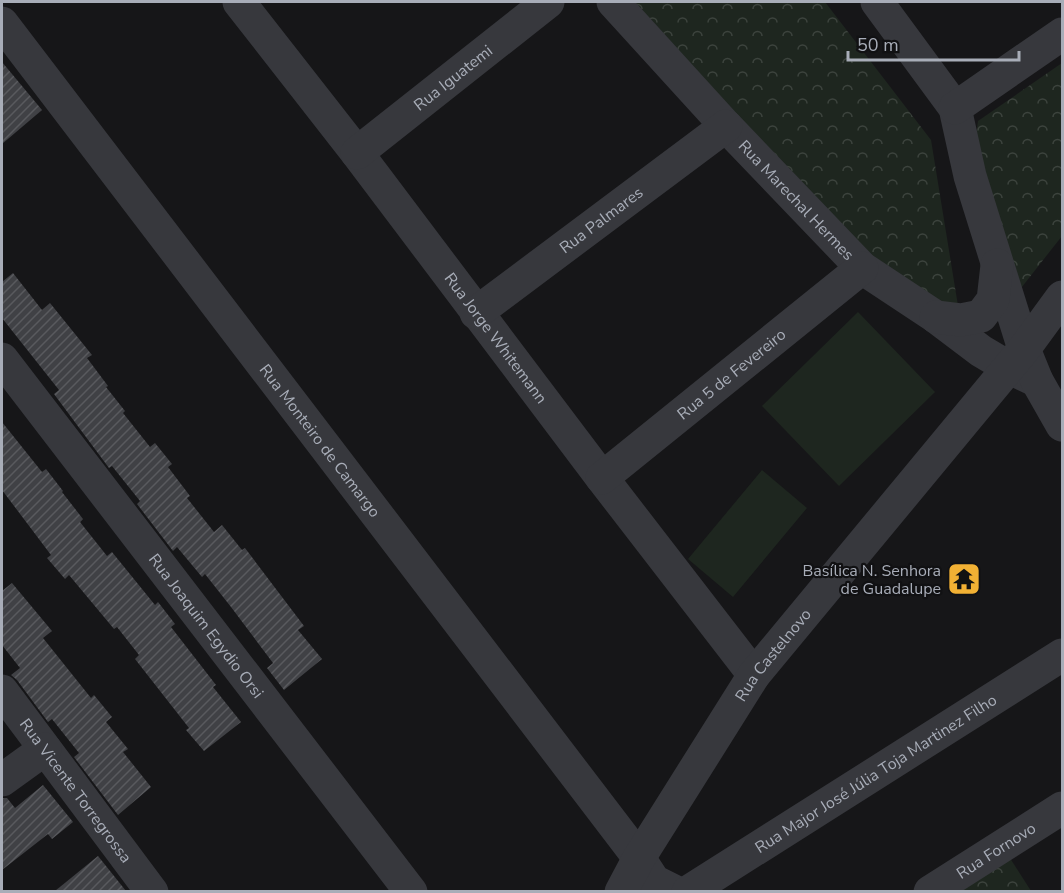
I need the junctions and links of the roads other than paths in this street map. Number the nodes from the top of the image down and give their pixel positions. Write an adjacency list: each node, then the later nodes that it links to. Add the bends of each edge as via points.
1 (239, 2): 9 (street, Rua Jorge Whitemann)
2 (548, 2): 9 (street, Rua Iguatemi)
3 (613, 2): 8 (street, Rua Marechal Hermes)
4 (877, 2): 7 (street)
5 (2, 23): 25 (street, Rua Monteiro de Camargo)
6 (1062, 34): 7 (street)
7 (955, 108): 10 (street, via 970,176)
8 (726, 126): 11 (street, Rua Marechal Hermes); 13 (street, Rua Palmares)
9 (357, 153): 13 (street, Rua Jorge Whitemann)
10 (997, 259): 14 (street, via 993,300 981,316 961,320); 16 (street)
11 (862, 268): 14 (street, Rua Marechal Hermes); 18 (street, Rua 5 de Fevereiro)
12 (1062, 297): 16 (street, Rua Castelnovo)
13 (476, 313): 18 (street, Rua Jorge Whitemann)
14 (936, 317): 16 (street, Rua Marechal Hermes, via 981,351)
15 (2, 359): 27 (street, Rua Joaquim Egydio Orsi)
16 (1023, 366): 17 (street); 20 (street, Rua Castelnovo)
17 (1062, 425)
18 (602, 478): 20 (street, Rua Jorge Whitemann)
19 (1062, 655): 30 (street, Rua Major José Júlia Toja Martinez Filho)
20 (754, 675): 25 (street, Rua Castelnovo)
21 (2, 691): 22 (street, Rua Vicente Torregrossa)
22 (45, 749): 23 (street); 26 (street, Rua Vicente Torregrossa)
23 (2, 780)
24 (1062, 808): 31 (street, Rua Fornovo)
25 (639, 858): 28 (street, Rua Castelnovo); 29 (street, via 654,881)
26 (152, 891)
27 (411, 891)
28 (621, 891)
29 (676, 891)
30 (688, 891)
31 (930, 891)

